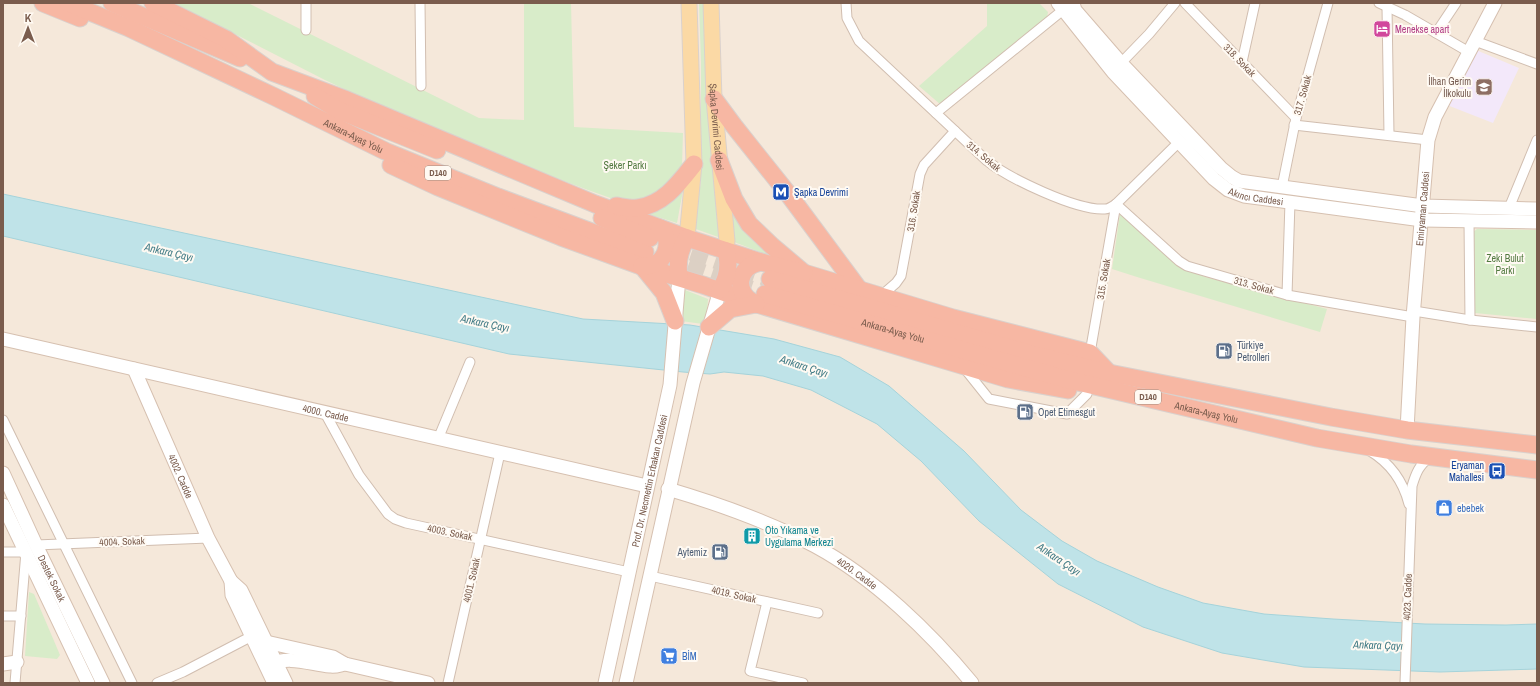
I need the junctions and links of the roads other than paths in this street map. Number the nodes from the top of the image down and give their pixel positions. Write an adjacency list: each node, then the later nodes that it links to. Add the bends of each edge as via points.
1 (43, 3): 35 (highway, via 127,38)
2 (68, 3): 26 (highway, Ankara-Ayaş Yolu / D140, via 129,28)
3 (112, 3): 24 (highway, Ankara-Ayaş Yolu / D140)
4 (153, 3): 24 (highway, via 226,39)
5 (306, 3): 18 (street)
6 (420, 3): 25 (street)
7 (689, 3): 37 (main road)
8 (711, 3): 27 (main road, Şapka Devrimi Caddesi)
9 (846, 3): 28 (street, 314. Sokak, via 847,18 859,41)
10 (1176, 3): 23 (street)
11 (1185, 3): 21 (street, 318. Sokak)
12 (1256, 3): 21 (street)
13 (1328, 3): 29 (street, 317. Sokak)
14 (1456, 3): 19 (street)
15 (1496, 3): 20 (street, Emiryaman Caddesi)
16 (1060, 5): 23 (street, Akıncı Caddesi, via 1075,10); 28 (street)
17 (1384, 5): 19 (street); 31 (street)
18 (306, 30)
19 (1436, 33): 20 (street)
20 (1472, 47): 22 (street); 32 (street, Emiryaman Caddesi, via 1435,117)
21 (1242, 62): 29 (street, 318. Sokak)
22 (1537, 64)
23 (1117, 68): 34 (street, Akıncı Caddesi); 38 (street, Akıncı Caddesi, via 1226,173 1247,183)
24 (272, 72): 40 (highway, via 354,103); 49 (highway, Ankara-Ayaş Yolu / D140, via 338,110)
25 (421, 86)
26 (273, 96): 35 (highway); 49 (highway, Ankara-Ayaş Yolu / D140, via 384,151 498,197)
27 (714, 99): 36 (main road, Şapka Devrimi Caddesi); 54 (highway)
28 (936, 112): 30 (street, 314. Sokak)
29 (1295, 121): 31 (street); 38 (street, 317. Sokak)
30 (956, 131): 41 (street, 314. Sokak, via 995,167 1054,196 1095,209 1107,209); 58 (street, 316. Sokak, via 924,164 901,276)
31 (1389, 135): 32 (street)
32 (1428, 140): 42 (street, Emiryaman Caddesi)
33 (1537, 140): 43 (street)
34 (1179, 142): 39 (street, Akıncı Caddesi, via 1228,190 1244,196); 41 (street, 314. Sokak)
35 (347, 144): 49 (highway, via 438,187 561,237)
36 (719, 160): 50 (main road, Şapka Devrimi Caddesi, via 728,241); 52 (highway, via 734,199 749,224)
37 (694, 164): 40 (highway, via 676,187 658,201 637,208); 48 (main road)
38 (1282, 187): 42 (street, Akıncı Caddesi)
39 (1290, 202): 45 (street, Akıncı Caddesi); 57 (street)
40 (595, 204): 49 (highway)
41 (1116, 204): 57 (street, 313. Sokak, via 1187,266); 65 (street, 315. Sokak)
42 (1423, 206): 43 (street, Akıncı Caddesi); 45 (street, Emiryaman Caddesi)
43 (1509, 208): 44 (street, Akıncı Caddesi)
44 (1537, 209)
45 (1422, 220): 46 (street, Akıncı Caddesi); 59 (street, Emiryaman Caddesi)
46 (1469, 221): 47 (street, Akıncı Caddesi); 60 (street)
47 (1537, 222)
48 (687, 238): 49 (highway); 50 (highway); 53 (highway, via 680,252)
49 (649, 246): 53 (highway); 61 (highway)
50 (726, 251): 51 (highway); 55 (highway, via 728,271)
51 (761, 262): 52 (highway); 56 (highway, via 751,264 744,271 740,281 744,296 748,299)
52 (804, 273): 54 (highway)
53 (679, 277): 55 (highway); 61 (street, Prof. Dr. Necmettin Erbakan Caddesi)
54 (858, 288): 58 (highway)
55 (720, 290): 56 (highway); 62 (street, Prof. Dr. Necmettin Erbakan Caddesi)
56 (764, 292): 62 (highway, via 730,310); 67 (highway); 69 (highway, Ankara-Ayaş Yolu / D140); 70 (highway, Ankara-Ayaş Yolu / D140, via 1065,379)
57 (1287, 295): 59 (street, 313. Sokak)
58 (881, 296): 65 (highway, via 953,318)
59 (1414, 314): 60 (street, 313. Sokak); 74 (street, Emiryaman Caddesi)
60 (1470, 320): 63 (street, 313. Sokak)
61 (675, 321): 82 (street, Prof. Dr. Necmettin Erbakan Caddesi, via 670,385)
62 (709, 326): 83 (street, Prof. Dr. Necmettin Erbakan Caddesi)
63 (1537, 327)
64 (3, 339): 68 (street, 4000. Cadde)
65 (1090, 353): 69 (highway)
66 (470, 362): 75 (street)
67 (963, 366): 71 (highway, via 1008,379); 71 (street, via 989,399 1067,414)
68 (134, 369): 72 (street, 4000. Cadde); 86 (street, 4002. Cadde)
69 (1108, 373): 74 (highway, Ankara-Ayaş Yolu / D140)
70 (1119, 390): 71 (highway); 76 (highway, Ankara-Ayaş Yolu / D140, via 1317,438)
71 (1087, 394)
72 (325, 413): 75 (street, 4000. Cadde); 87 (street, 4003. Sokak, via 359,475 388,514 406,523)
73 (3, 420): 88 (street)
74 (1407, 430): 77 (highway, Ankara-Ayaş Yolu / D140)
75 (438, 439): 78 (street, 4000. Cadde)
76 (1361, 445): 79 (highway, Ankara-Ayaş Yolu / D140); 85 (street, 4023. Cadde, via 1391,467 1407,495)
77 (1537, 445)
78 (500, 453): 82 (street, 4000. Cadde); 87 (street, 4001. Sokak)
79 (1431, 456): 80 (highway, Ankara-Ayaş Yolu / D140); 85 (street, 4023. Cadde, via 1419,467 1414,477)
80 (1537, 470)
81 (3, 473): 89 (street, Destek Sokak)
82 (647, 486): 91 (street, Prof. Dr. Necmettin Erbakan Caddesi)
83 (668, 489): 92 (street, Prof. Dr. Necmettin Erbakan Caddesi); 115 (street, 4020. Cadde, via 746,515 816,547 892,601 925,630)
84 (3, 505): 89 (street, Destek Sokak)
85 (1410, 511): 102 (street, 4023. Cadde)
86 (208, 538): 88 (street, 4004. Sokak); 97 (street, 4002. Cadde, via 231,581 232,594)
87 (481, 538): 91 (street, 4003. Sokak); 111 (street, 4001. Sokak)
88 (64, 544): 89 (street, 4004. Sokak); 106 (street)
89 (31, 548): 90 (street, 4004. Sokak); 96 (street); 104 (street, Destek Sokak); 105 (street, Destek Sokak)
90 (3, 552)
91 (630, 572): 112 (street, Prof. Dr. Necmettin Erbakan Caddesi)
92 (650, 576): 93 (street, 4019. Sokak); 113 (street, Prof. Dr. Necmettin Erbakan Caddesi)
93 (767, 602): 94 (street, 4019. Sokak); 114 (street, via 750,671)
94 (818, 613)
95 (3, 616): 96 (street)
96 (21, 616): 98 (street)
97 (258, 641): 100 (street, 4002. Cadde); 101 (street, via 333,657); 107 (street)
98 (17, 662): 99 (street); 103 (street)
99 (3, 664)
100 (271, 664): 101 (street, via 300,660 332,667); 108 (street); 109 (street)
101 (345, 664): 110 (street)
102 (1405, 680)
103 (15, 683)
104 (88, 683)
105 (103, 683)
106 (132, 683)
107 (157, 683)
108 (274, 683)
109 (286, 683)
110 (428, 683)
111 (448, 683)
112 (605, 683)
113 (626, 683)
114 (803, 683)
115 (972, 683)

